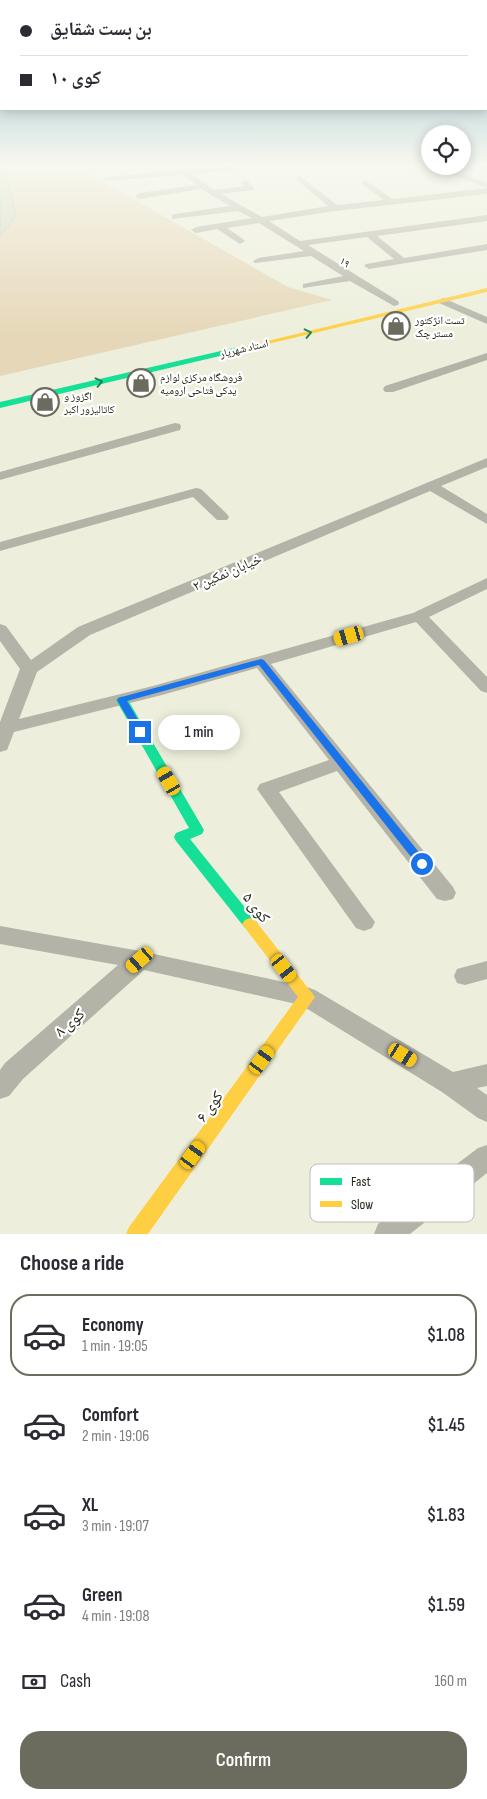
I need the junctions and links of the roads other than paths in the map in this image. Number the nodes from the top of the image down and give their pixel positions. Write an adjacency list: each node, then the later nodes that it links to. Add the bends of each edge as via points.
1 (250, 221): 4 (street)
2 (261, 221): 8 (street, ۱۹)
3 (468, 221): 6 (street)
4 (218, 226): 5 (street); 7 (street)
5 (196, 230)
6 (369, 234): 8 (street); 12 (street)
7 (240, 241)
8 (298, 244): 10 (street, ۱۹)
9 (487, 247): 12 (street)
10 (312, 253): 11 (street); 14 (street, ۱۹)
11 (258, 261)
12 (402, 261): 13 (street)
13 (370, 266)
14 (350, 278): 16 (street); 19 (street, ۱۹)
15 (487, 281): 19 (main road, استاد شهریار)
16 (307, 286)
17 (487, 290): 18 (main road, استاد شهریار)
18 (443, 301): 20 (street); 23 (main road, استاد شهریار, one-way to 18)
19 (394, 303): 21 (main road, استاد شهریار)
20 (487, 321)
21 (273, 330): 22 (main road, استاد شهریار); 23 (main road)
22 (238, 338): 24 (main road); 26 (main road, استاد شهریار)
23 (285, 338): 24 (main road, استاد شهریار)
24 (249, 346): 28 (main road, استاد شهریار, one-way to 24)
25 (487, 356): 27 (street)
26 (114, 366)
27 (389, 389)
28 (0, 405)
29 (174, 427): 31 (street)
30 (487, 462): 32 (street, خیابان نمکین ۲)
31 (0, 476)
32 (431, 486): 34 (street); 40 (street, خیابان نمکین ۲, via 84,631)
33 (222, 517): 35 (street, via 196,492)
34 (487, 520)
35 (0, 547)
36 (487, 583): 37 (street)
37 (419, 616): 39 (street); 41 (street)
38 (0, 629): 40 (street)
39 (261, 662): 42 (street); 45 (street)
40 (29, 669): 43 (street)
41 (487, 687)
42 (122, 700): 43 (street); 52 (main road, کوی ۵, via 197,830 182,837)
43 (4, 728): 44 (street)
44 (0, 746)
45 (342, 762): 46 (street); 47 (street, via 267,789)
46 (445, 893)
47 (364, 922)
48 (0, 935): 49 (street)
49 (140, 960): 52 (street); 55 (street, کوی ۸, via 14,1071)
50 (487, 970): 51 (street)
51 (466, 976)
52 (307, 996): 54 (street); 60 (main road, کوی ۶)
53 (487, 1075): 54 (street)
54 (451, 1084): 56 (street)
55 (0, 1088)
56 (487, 1110)
57 (487, 1157): 58 (street)
58 (474, 1167)
59 (403, 1222): 61 (street)
60 (136, 1234)
61 (388, 1234)

